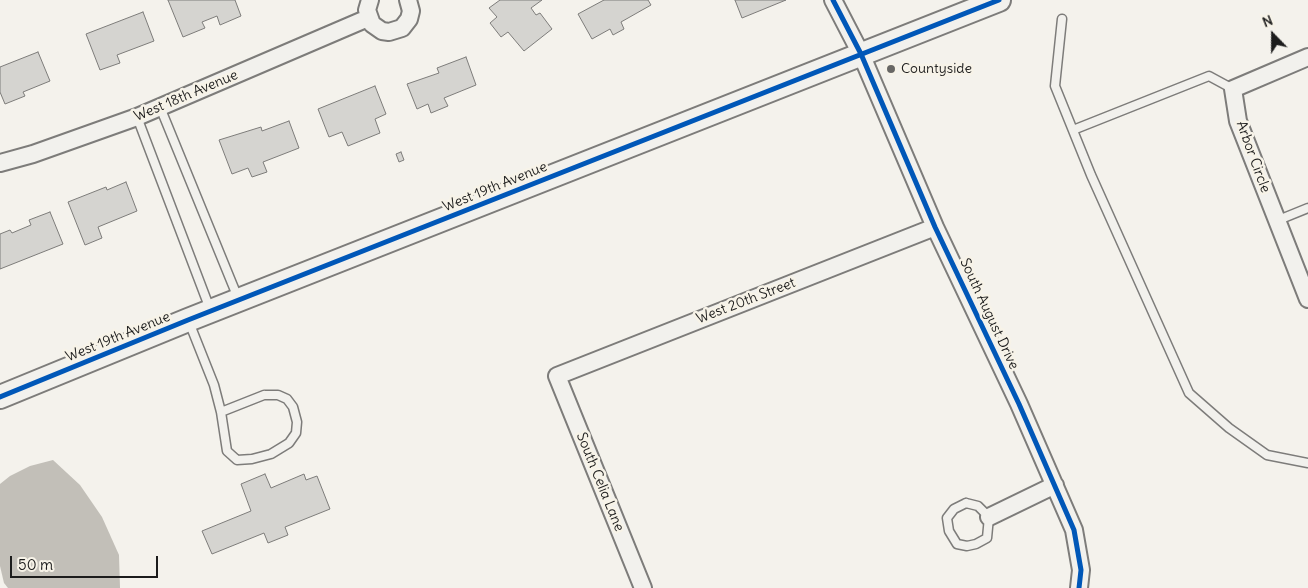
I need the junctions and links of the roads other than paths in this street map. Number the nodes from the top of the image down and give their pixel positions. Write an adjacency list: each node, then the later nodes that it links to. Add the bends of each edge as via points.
1 (370, 0): 5 (street)
2 (408, 0): 5 (street, via 410,19 396,32 378,29)
3 (832, 0): 7 (street, South August Drive)
4 (999, 0): 7 (street, West 19th Avenue)
5 (368, 18): 10 (street, West 18th Avenue)
6 (1062, 19): 12 (lane, via 1055,86)
7 (861, 54): 16 (street, South August Drive); 18 (street, West 19th Avenue)
8 (1308, 57): 9 (street)
9 (1233, 89): 12 (lane, via 1208,76); 15 (street, Arbor Circle, via 1238,121)
10 (160, 107): 11 (street, West 18th Avenue); 18 (lane)
11 (137, 117): 13 (street, West 18th Avenue); 19 (lane)
12 (1073, 130): 24 (lane, via 1189,392 1229,428 1267,455)
13 (0, 163)
14 (1308, 208): 15 (lane)
15 (1276, 221): 17 (street, Arbor Circle)
16 (935, 227): 21 (street, West 20th Street); 25 (street, South August Drive)
17 (1308, 299)
18 (239, 300): 19 (street, West 19th Avenue)
19 (211, 311): 20 (street, West 19th Avenue)
20 (188, 320): 22 (street, West 19th Avenue); 23 (lane, via 214,385)
21 (557, 376): 27 (street, South Celia Lane)
22 (0, 397)
23 (221, 412): 23 (lane, via 227,451 237,460 271,454 289,443 296,433 293,407 278,395 264,395)
24 (1308, 463)
25 (1055, 485): 26 (street); 28 (street, South August Drive, via 1074,530 1081,570)
26 (989, 517): 26 (lane, via 978,506 966,503 954,509 947,518 949,531 957,544 976,544 987,538)
27 (643, 588)
28 (1079, 588)

